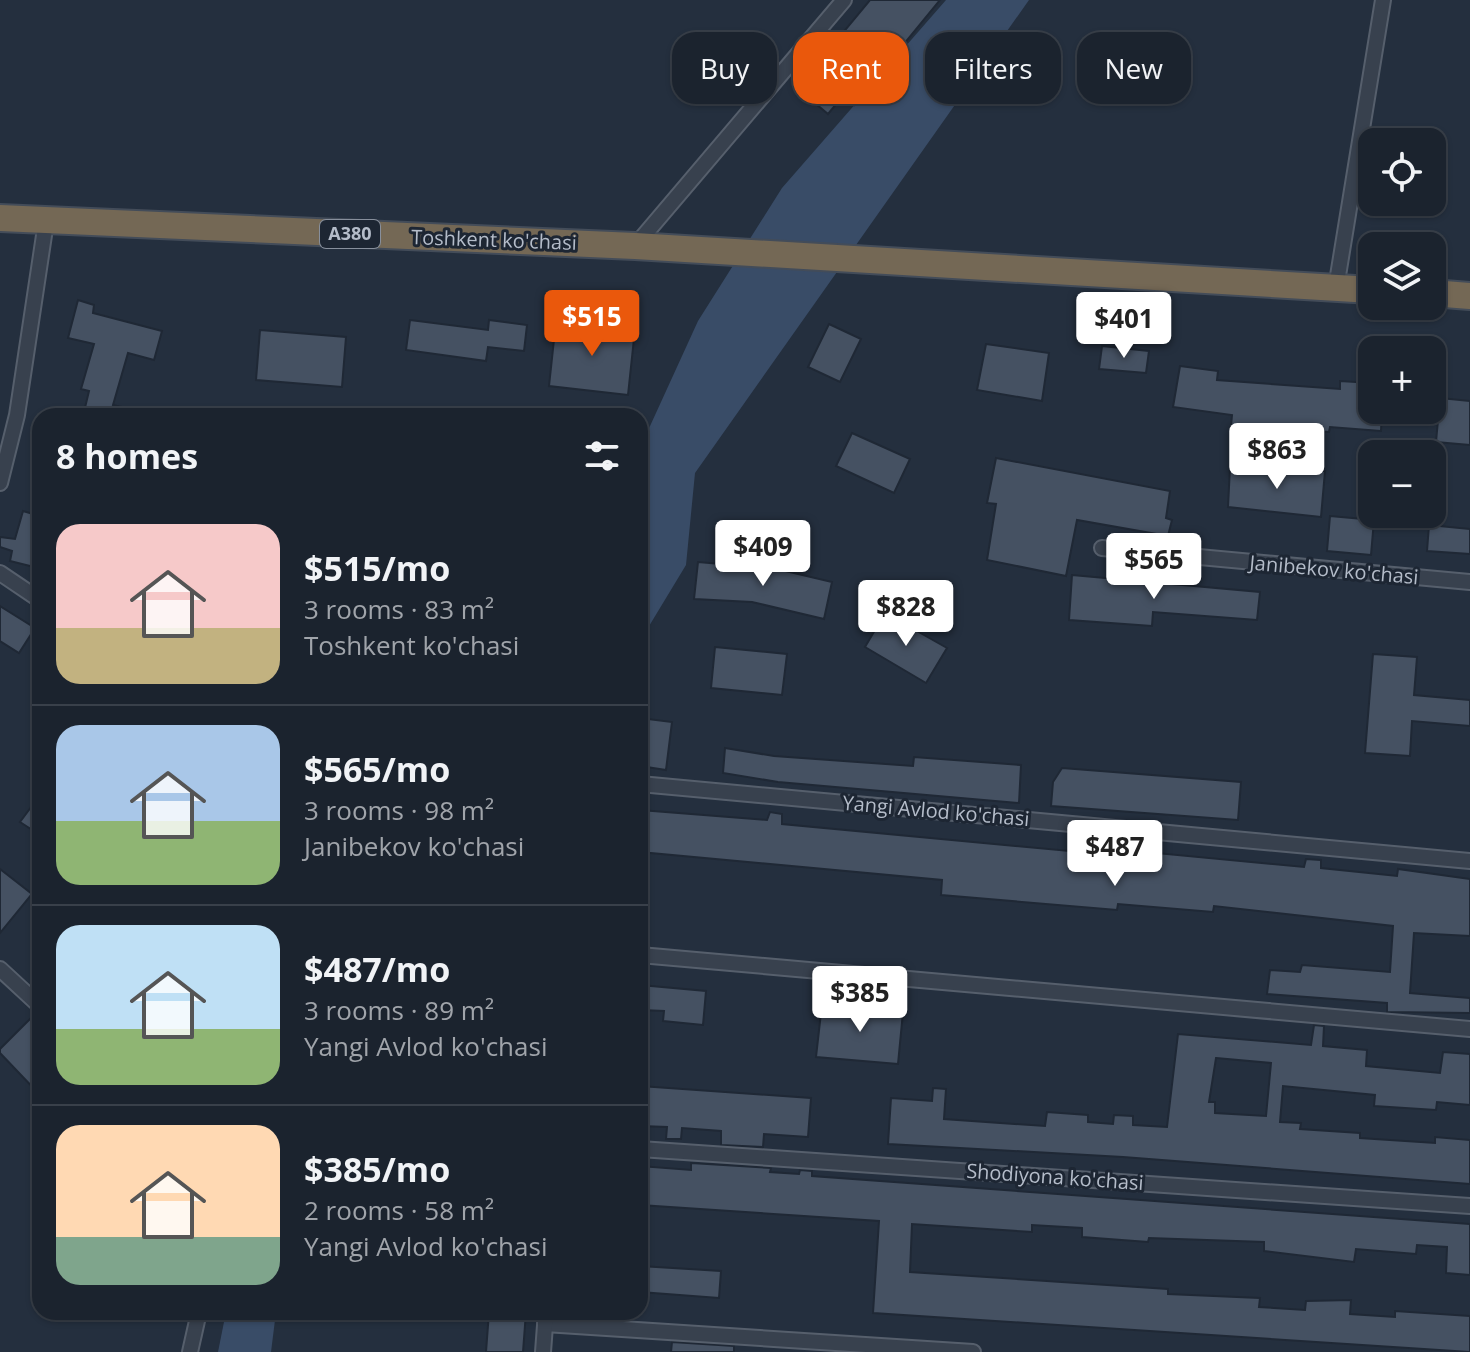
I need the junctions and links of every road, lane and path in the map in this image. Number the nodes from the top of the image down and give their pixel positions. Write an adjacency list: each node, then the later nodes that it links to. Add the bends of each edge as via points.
1 (844, 0): 5 (street)
2 (1383, 0): 6 (street)
3 (0, 218): 4 (highway, Toshkent ko'chasi / A380)
4 (46, 222): 5 (highway, Toshkent ko'chasi / A380); 10 (street, via 17,415)
5 (635, 246): 6 (highway, Toshkent ko'chasi / A380)
6 (1336, 288): 7 (highway, A380)
7 (1358, 289)
8 (1446, 294): 9 (highway)
9 (1470, 296)
10 (0, 483)
11 (1102, 548): 13 (street, Janibekov ko'chasi)
12 (0, 573): 14 (street)
13 (1470, 582)
14 (32, 595)
15 (648, 785): 16 (street, Yangi Avlod ko'chasi)
16 (1470, 861)
17 (648, 956): 20 (street)
18 (0, 969): 19 (street)
19 (32, 999)
20 (1470, 1029)
21 (648, 1150): 22 (street, Shodiyona ko'chasi)
22 (1470, 1206)
23 (197, 1320): 26 (street)
24 (545, 1320): 27 (street)
25 (570, 1320): 28 (street)
26 (190, 1352)
27 (543, 1352)
28 (973, 1352)

